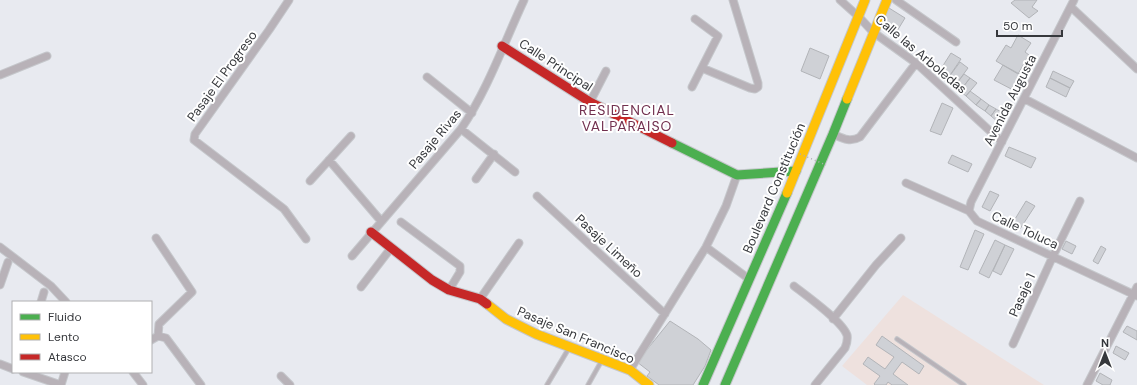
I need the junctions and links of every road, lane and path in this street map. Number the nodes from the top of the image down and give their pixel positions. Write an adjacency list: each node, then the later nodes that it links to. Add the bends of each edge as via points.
1 (289, 0): 48 (street, Pasaje El Progreso, via 195,134 194,140 284,209)
2 (524, 0): 13 (street, Pasaje Rivas)
3 (734, 0): 16 (street, via 758,87 750,88)
4 (840, 0): 9 (street, Calle las Arboledas)
5 (866, 0): 9 (main road, Boulevard Constitución)
6 (887, 0): 11 (main road)
7 (896, 0): 12 (street)
8 (1073, 3): 17 (street); 22 (street, Avenida Augusta)
9 (859, 17): 11 (street, Calle las Arboledas); 34 (main road, Boulevard Constitución)
10 (695, 19): 16 (street, via 718,36)
11 (873, 32): 15 (street, Calle las Arboledas); 26 (main road)
12 (956, 42)
13 (502, 46): 23 (main road, Calle Principal); 24 (street, Pasaje Rivas)
14 (47, 56): 19 (street)
15 (916, 63): 26 (street, via 860,137 850,140); 28 (street, Calle las Arboledas)
16 (702, 68): 21 (street)
17 (1137, 69)
18 (606, 71): 23 (street)
19 (0, 74)
20 (427, 76): 24 (street)
21 (692, 87)
22 (1024, 99): 28 (street, Avenida Augusta); 31 (street)
23 (590, 102): 36 (main road, Calle Principal)
24 (472, 113): 25 (street, Pasaje Rivas)
25 (462, 129): 29 (street); 43 (street, Pasaje Rivas)
26 (833, 134): 91 (main road)
27 (351, 136): 32 (street)
28 (1002, 142): 42 (street, Avenida Augusta, via 971,202)
29 (494, 154): 35 (street); 37 (street)
30 (800, 154): 33 (path, bridge)
31 (1137, 158)
32 (330, 160): 38 (street); 43 (street)
33 (826, 165)
34 (796, 171): 36 (main road); 57 (main road, Boulevard Constitución)
35 (515, 172)
36 (737, 175): 50 (street, via 726,206)
37 (476, 179)
38 (310, 181)
39 (906, 183): 42 (street, Calle Toluca)
40 (537, 196): 68 (street, Pasaje Limeño)
41 (1080, 201): 54 (street, Pasaje 1)
42 (969, 211): 54 (street, Calle Toluca, via 977,221)
43 (381, 221): 45 (street, Pasaje Rivas)
44 (402, 222): 62 (street, via 460,266 460,272)
45 (372, 232): 52 (main road, Pasaje San Francisco); 53 (street, Pasaje Rivas)
46 (156, 238): 70 (street, via 192,292 159,324)
47 (901, 238): 69 (street)
48 (306, 240)
49 (519, 243): 65 (street)
50 (706, 246): 57 (street); 68 (street)
51 (0, 247): 67 (street, via 51,286)
52 (392, 248): 60 (street); 62 (main road, Pasaje San Francisco, via 432,280)
53 (352, 256)
54 (1053, 256): 64 (street, Calle Toluca); 73 (street, Pasaje 1)
55 (8, 262): 56 (street)
56 (3, 269): 58 (street)
57 (749, 279): 90 (main road, Boulevard Constitución)
58 (0, 285)
59 (794, 286): 69 (street)
60 (361, 287)
61 (1137, 287): 64 (street)
62 (449, 290): 65 (main road, Pasaje San Francisco)
63 (44, 292): 66 (street)
64 (1135, 295): 94 (street)
65 (480, 299): 74 (main road, Pasaje San Francisco, via 506,319 536,334)
66 (41, 301)
67 (65, 301)
68 (665, 314): 78 (street)
69 (833, 319): 92 (street, via 842,326 848,341)
70 (158, 336): 71 (street); 85 (street, via 166,338)
71 (152, 339)
72 (897, 339): 93 (lane)
73 (1013, 344)
74 (570, 346): 75 (main road, Pasaje San Francisco); 87 (lane)
75 (602, 359): 78 (main road, Pasaje San Francisco); 88 (lane)
76 (0, 364): 77 (street)
77 (12, 369)
78 (630, 370): 89 (main road, Pasaje San Francisco)
79 (26, 373): 83 (street)
80 (65, 373): 83 (street)
81 (134, 373): 84 (street)
82 (281, 376): 86 (street)
83 (61, 385)
84 (143, 385)
85 (201, 385)
86 (290, 385)
87 (547, 385)
88 (588, 385)
89 (649, 385)
90 (703, 385)
91 (725, 385)
92 (815, 385)
93 (964, 385)
94 (1087, 385)

